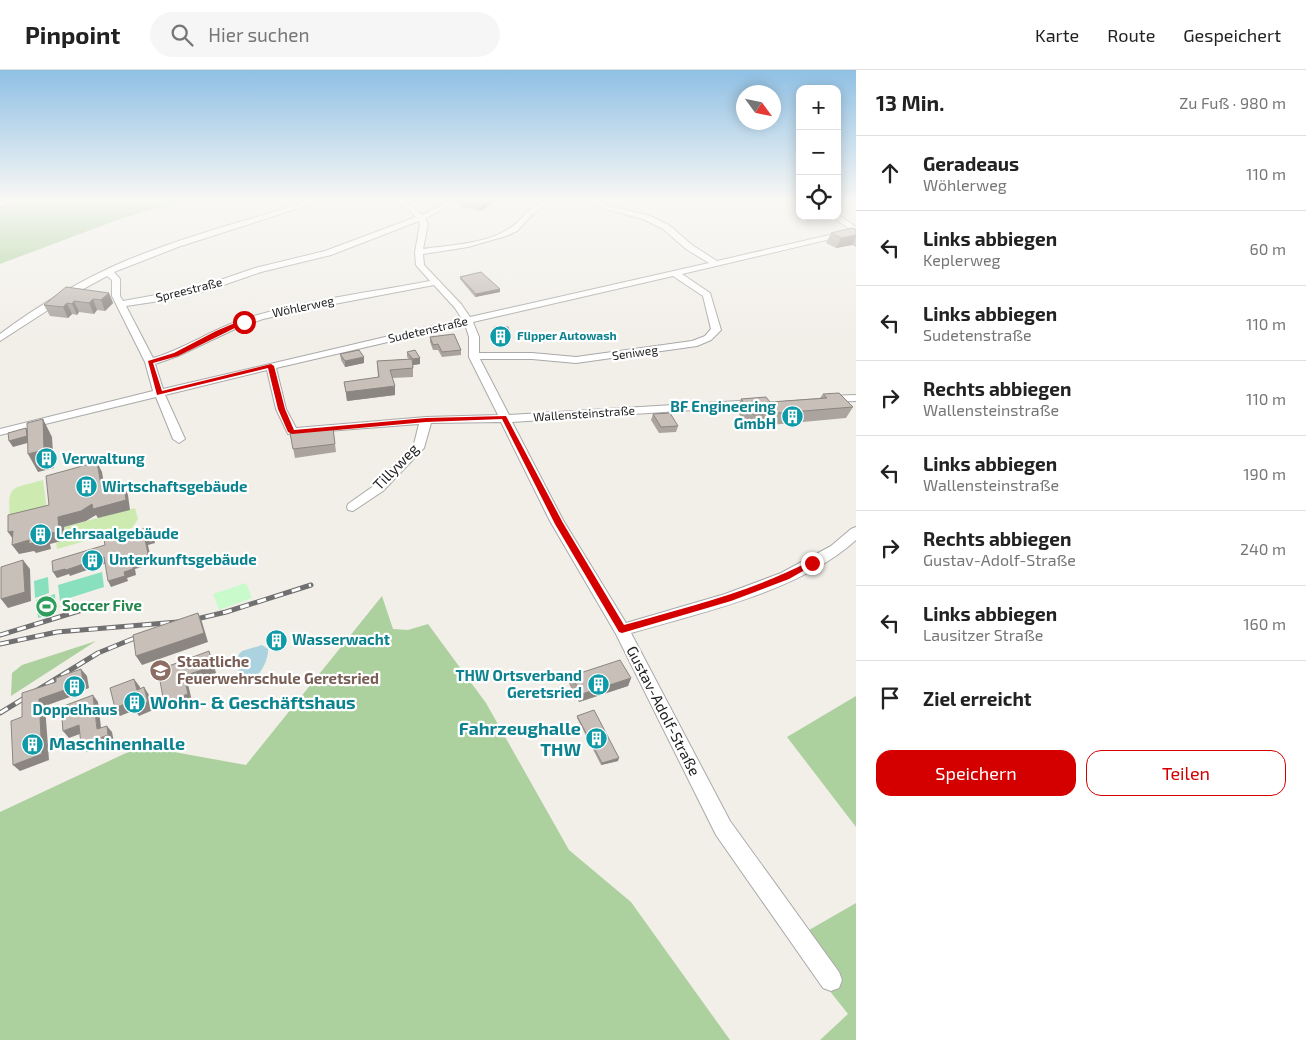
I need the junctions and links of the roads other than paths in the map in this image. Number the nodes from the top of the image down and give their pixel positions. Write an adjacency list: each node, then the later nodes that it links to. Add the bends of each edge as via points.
1 (176, 245): 9 (street)
2 (349, 245): 12 (street, Spreestraße, via 258,270 211,287)
3 (421, 245): 7 (street)
4 (453, 245): 7 (street)
5 (687, 245): 8 (street)
6 (796, 245): 8 (street, Sudetenstraße)
7 (419, 252): 11 (street, via 423,269)
8 (717, 264): 10 (street, Sudetenstraße)
9 (108, 273): 12 (street, via 116,278 116,296); 14 (street, via 52,303)
10 (675, 273): 13 (street, Sudetenstraße); 15 (street, Seniweg, via 707,295 716,330 708,338 694,344 576,360)
11 (435, 282): 13 (street); 16 (street, Wöhlerweg, via 259,317 226,328 168,358)
12 (120, 304): 16 (street)
13 (468, 321): 15 (street, Gustav-Adolf-Straße, via 474,337); 17 (street, Sudetenstraße)
14 (0, 338)
15 (474, 356): 22 (street, Gustav-Adolf-Straße)
16 (150, 362): 18 (street)
17 (271, 366): 18 (street, Sudetenstraße); 23 (street, Wallensteinstraße, via 281,409 292,432)
18 (159, 393): 24 (street, Sudetenstraße); 25 (street)
19 (856, 398): 20 (street)
20 (816, 400)
21 (770, 403): 22 (street, Wallensteinstraße, via 538,418)
22 (504, 417): 23 (street, Wallensteinstraße); 28 (street, Gustav-Adolf-Straße, via 559,524)
23 (426, 420): 26 (street, Tillyweg, via 420,445 378,488)
24 (0, 432)
25 (179, 439)
26 (353, 507)
27 (856, 532): 28 (street, via 836,550 786,577 728,599)
28 (622, 630): 29 (street, Gustav-Adolf-Straße, via 723,828)
29 (831, 980)

